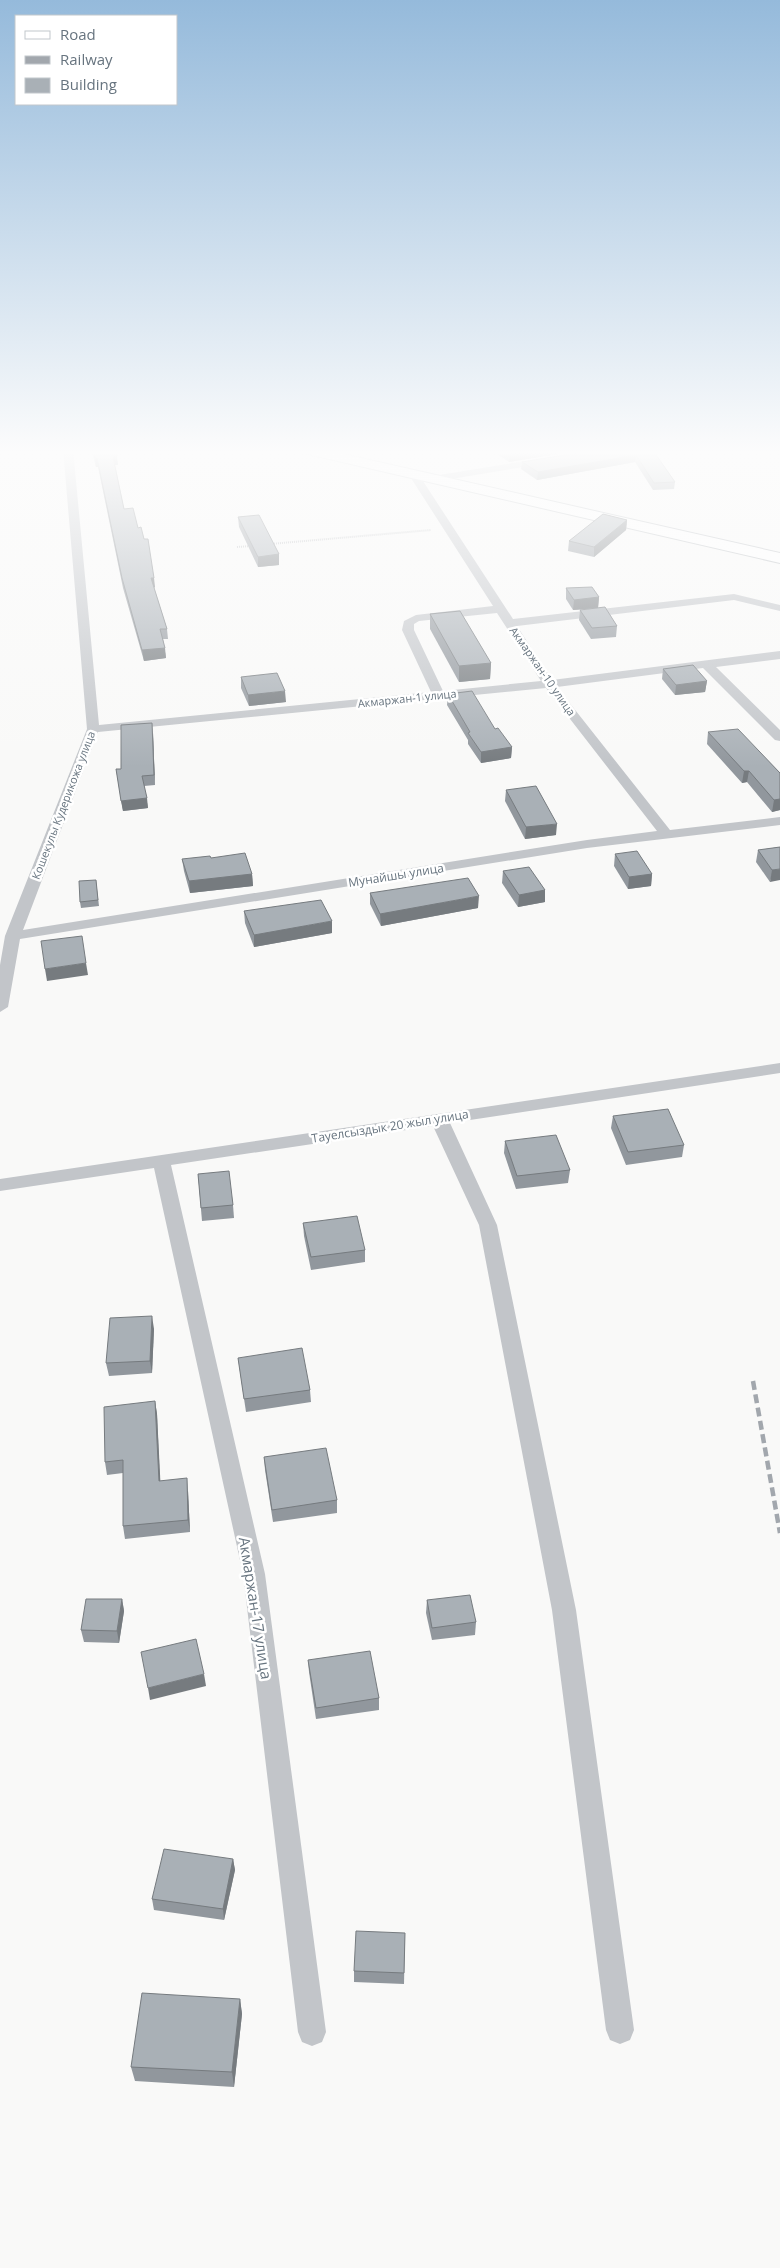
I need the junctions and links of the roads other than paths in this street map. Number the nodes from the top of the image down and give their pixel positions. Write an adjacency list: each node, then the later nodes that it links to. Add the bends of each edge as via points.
1 (77, 555): 12 (street, Кошекулы Кудерикожа улица)
2 (466, 555): 6 (street, Акмаржан-10 улица)
3 (766, 555): 4 (street)
4 (780, 558)
5 (780, 608): 7 (street, via 734,597)
6 (500, 609): 7 (street, Акмаржан-10 улица); 11 (street, via 416,618 408,623 408,630)
7 (509, 623): 10 (street, Акмаржан-10 улица)
8 (780, 655): 9 (street, Акмаржан-1 улица)
9 (707, 665): 10 (street, Акмаржан-1 улица); 13 (street)
10 (550, 684): 11 (street, Акмаржан-1 улица); 15 (street, Акмаржан-10 улица)
11 (440, 695): 12 (street, Акмаржан-1 улица)
12 (93, 729): 16 (street, Кошекулы Кудерикожа улица)
13 (780, 737)
14 (780, 821): 15 (street, Мунайшы улица)
15 (666, 834): 16 (street, Мунайшы улица)
16 (14, 936): 17 (street, Кошекулы Кудерикожа улица)
17 (0, 1007)
18 (780, 1068): 19 (street, Тауелсыздык 20 жыл улица)
19 (439, 1119): 20 (street, Тауелсыздык 20 жыл улица); 22 (street, via 488,1226 564,1610)
20 (161, 1161): 21 (street, Тауелсыздык 20 жыл улица); 23 (street, Акмаржан-17 улица, via 254,1574)
21 (0, 1185)
22 (620, 2030)
23 (312, 2032)

